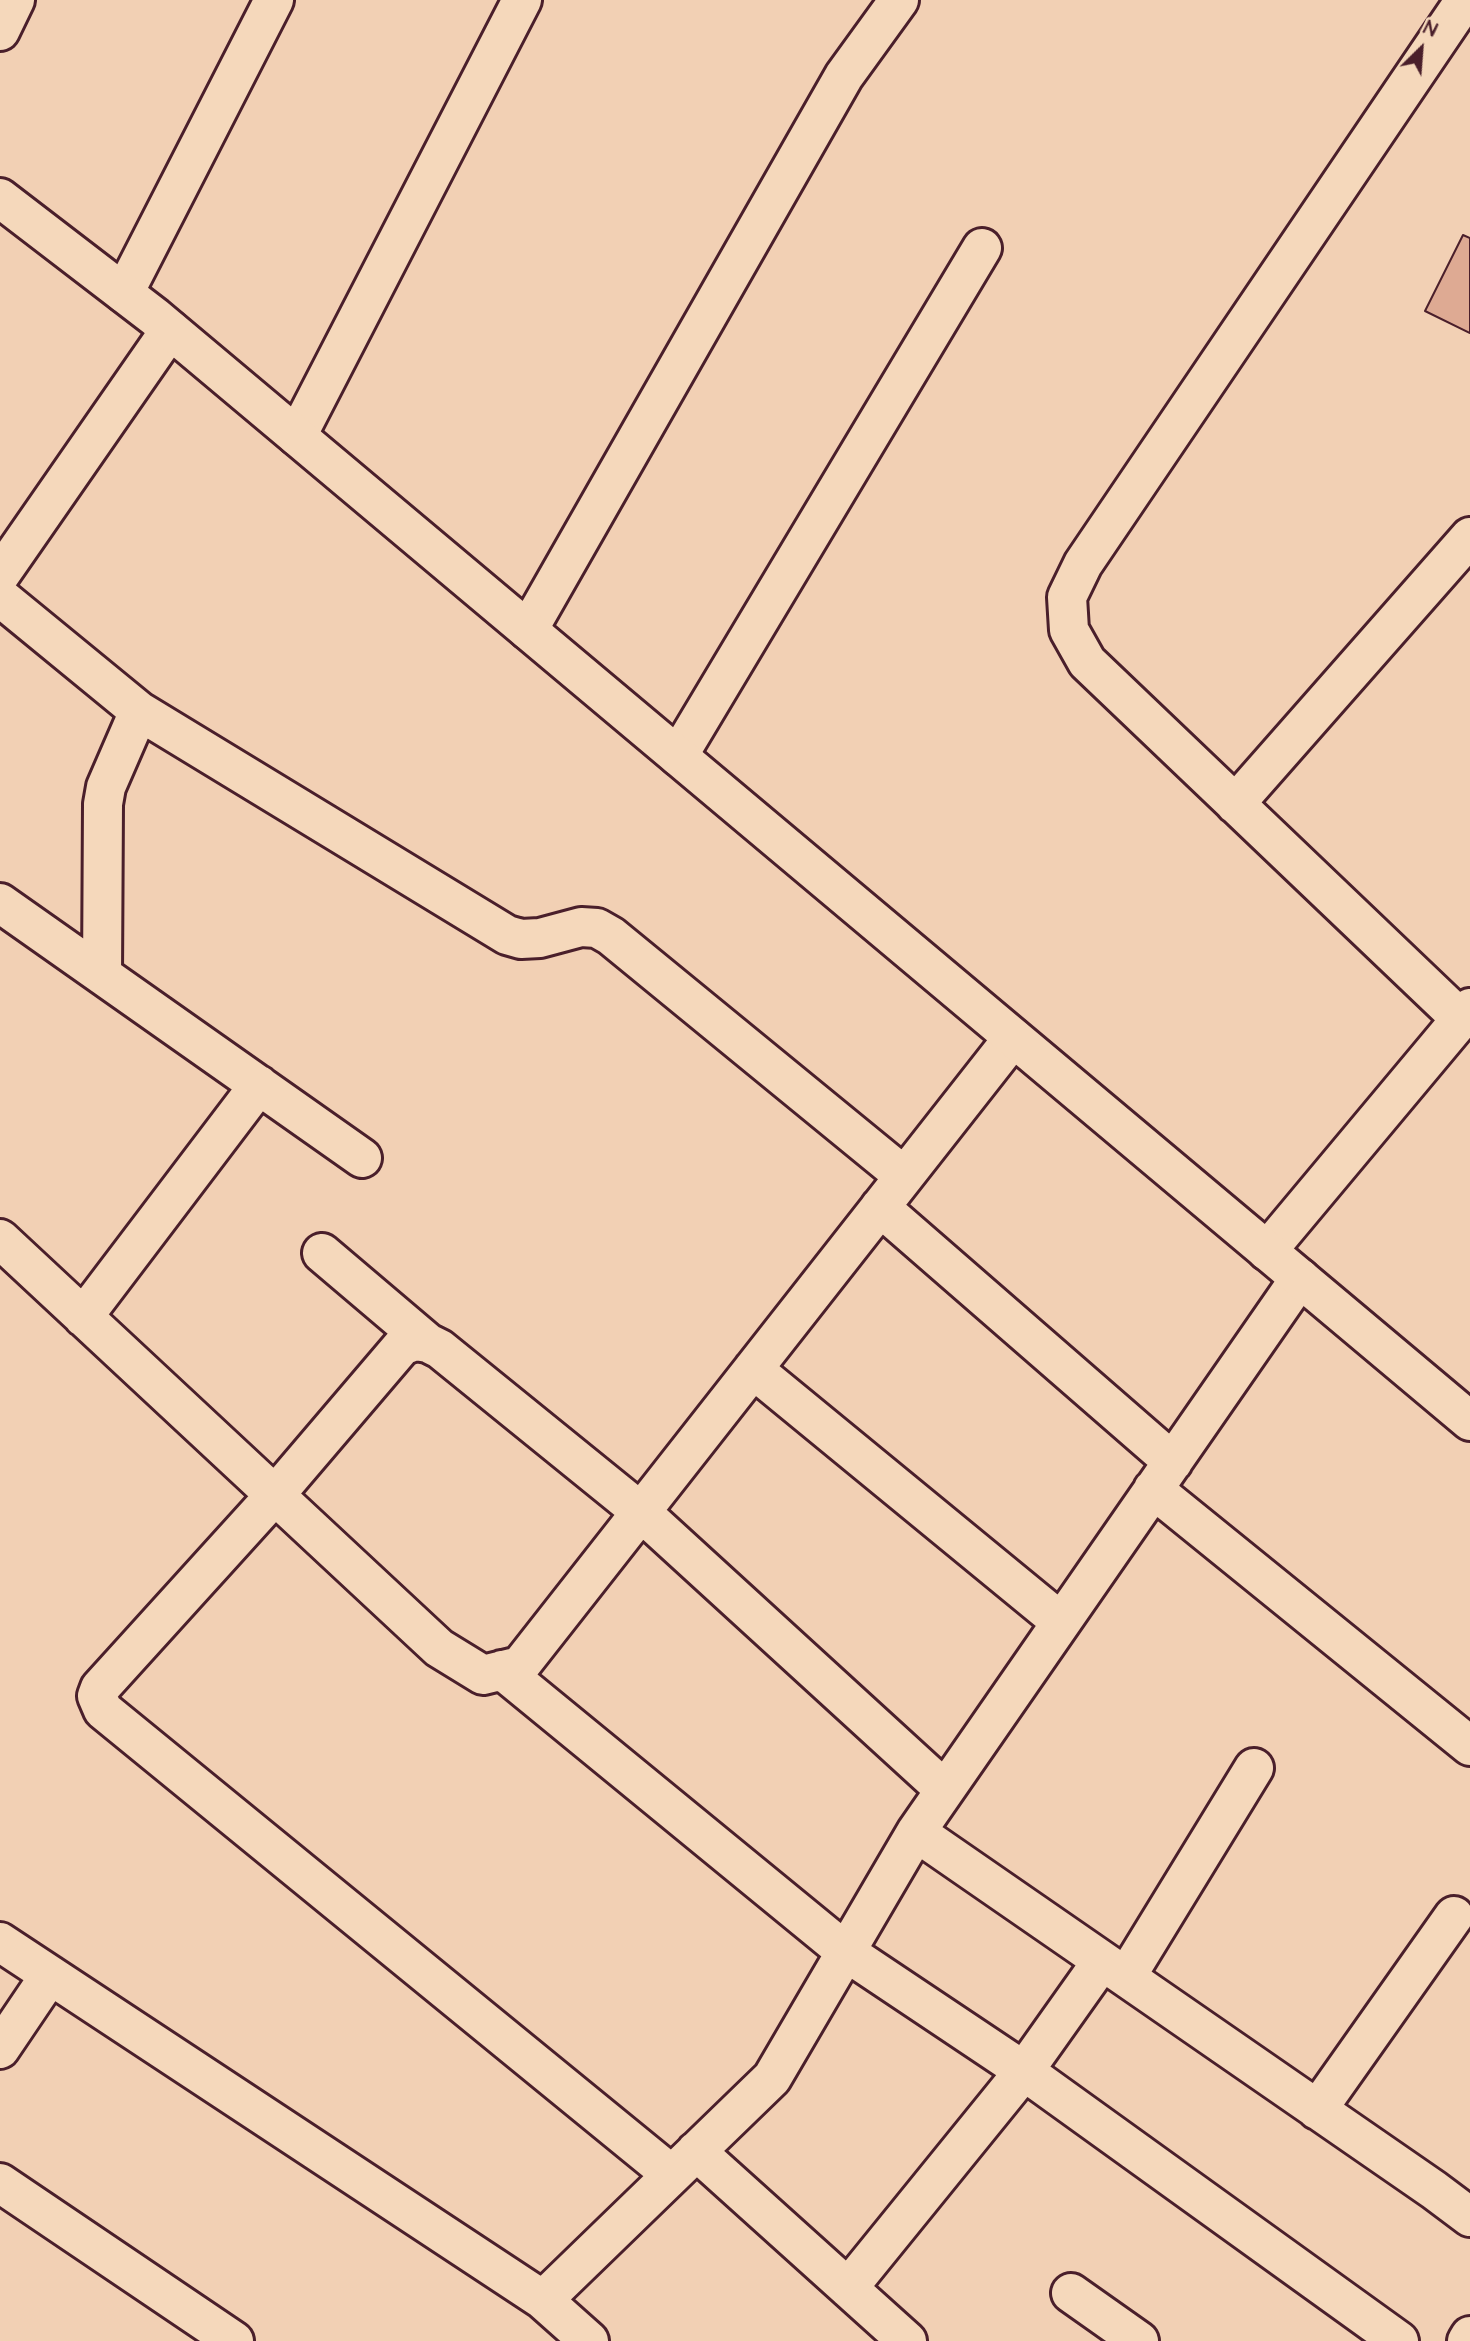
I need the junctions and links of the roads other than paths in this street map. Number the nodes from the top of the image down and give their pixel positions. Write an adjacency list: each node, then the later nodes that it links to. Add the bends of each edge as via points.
1 (15, 0): 6 (street)
2 (274, 0): 9 (street)
3 (522, 0): 11 (street)
4 (899, 0): 15 (street, via 844,76)
5 (1465, 0): 18 (street, via 1083,564 1068,597 1069,630 1087,662)
6 (0, 31)
7 (0, 198): 9 (street)
8 (982, 248): 17 (street)
9 (124, 293): 10 (street)
10 (170, 330): 11 (street); 13 (street)
11 (297, 436): 15 (street)
12 (1470, 537): 18 (street)
13 (0, 575)
14 (0, 597): 16 (street)
15 (528, 630): 17 (street)
16 (139, 711): 20 (street, via 103,804); 25 (street, via 507,935 540,938 581,927 597,928 611,936)
17 (678, 756): 22 (street)
18 (1235, 804): 21 (street)
19 (0, 903): 20 (street)
20 (102, 975): 23 (street)
21 (1465, 1013): 28 (street)
22 (1013, 1038): 25 (street); 28 (street)
23 (259, 1085): 24 (street); 31 (street)
24 (362, 1158)
25 (904, 1176): 26 (street)
26 (880, 1207): 33 (street); 35 (street)
27 (0, 1238): 31 (street)
28 (1268, 1251): 30 (street)
29 (322, 1253): 32 (street)
30 (1300, 1278): 34 (street); 35 (street)
31 (83, 1317): 36 (street)
32 (428, 1343): 36 (street, via 402,1346); 37 (street)
33 (753, 1369): 37 (street); 38 (street)
34 (1470, 1421)
35 (1163, 1476): 38 (street); 40 (street)
36 (275, 1495): 39 (street, via 439,1648 483,1675); 52 (street, via 100,1688 99,1704)
37 (641, 1512): 39 (street, via 520,1665); 42 (street)
38 (1061, 1622): 42 (street)
39 (502, 1670): 46 (street)
40 (1470, 1746)
41 (1254, 1768): 47 (street)
42 (945, 1790): 43 (street)
43 (916, 1832): 46 (street); 47 (street)
44 (1454, 1916): 51 (street)
45 (0, 1942): 48 (street)
46 (846, 1951): 50 (street); 52 (street, via 772,2078)
47 (1114, 1969): 50 (street); 51 (street)
48 (50, 1975): 49 (street); 57 (street)
49 (0, 2049)
50 (1024, 2071): 55 (street); 63 (street)
51 (1317, 2110): 54 (street)
52 (684, 2163): 55 (street); 57 (street)
53 (0, 2183): 59 (street)
54 (1470, 2217)
55 (848, 2288): 61 (street)
56 (1071, 2293): 62 (street)
57 (542, 2300): 60 (street)
58 (1470, 2336): 64 (street)
59 (234, 2341)
60 (589, 2341)
61 (907, 2341)
62 (1139, 2341)
63 (1399, 2341)
64 (1467, 2341)

